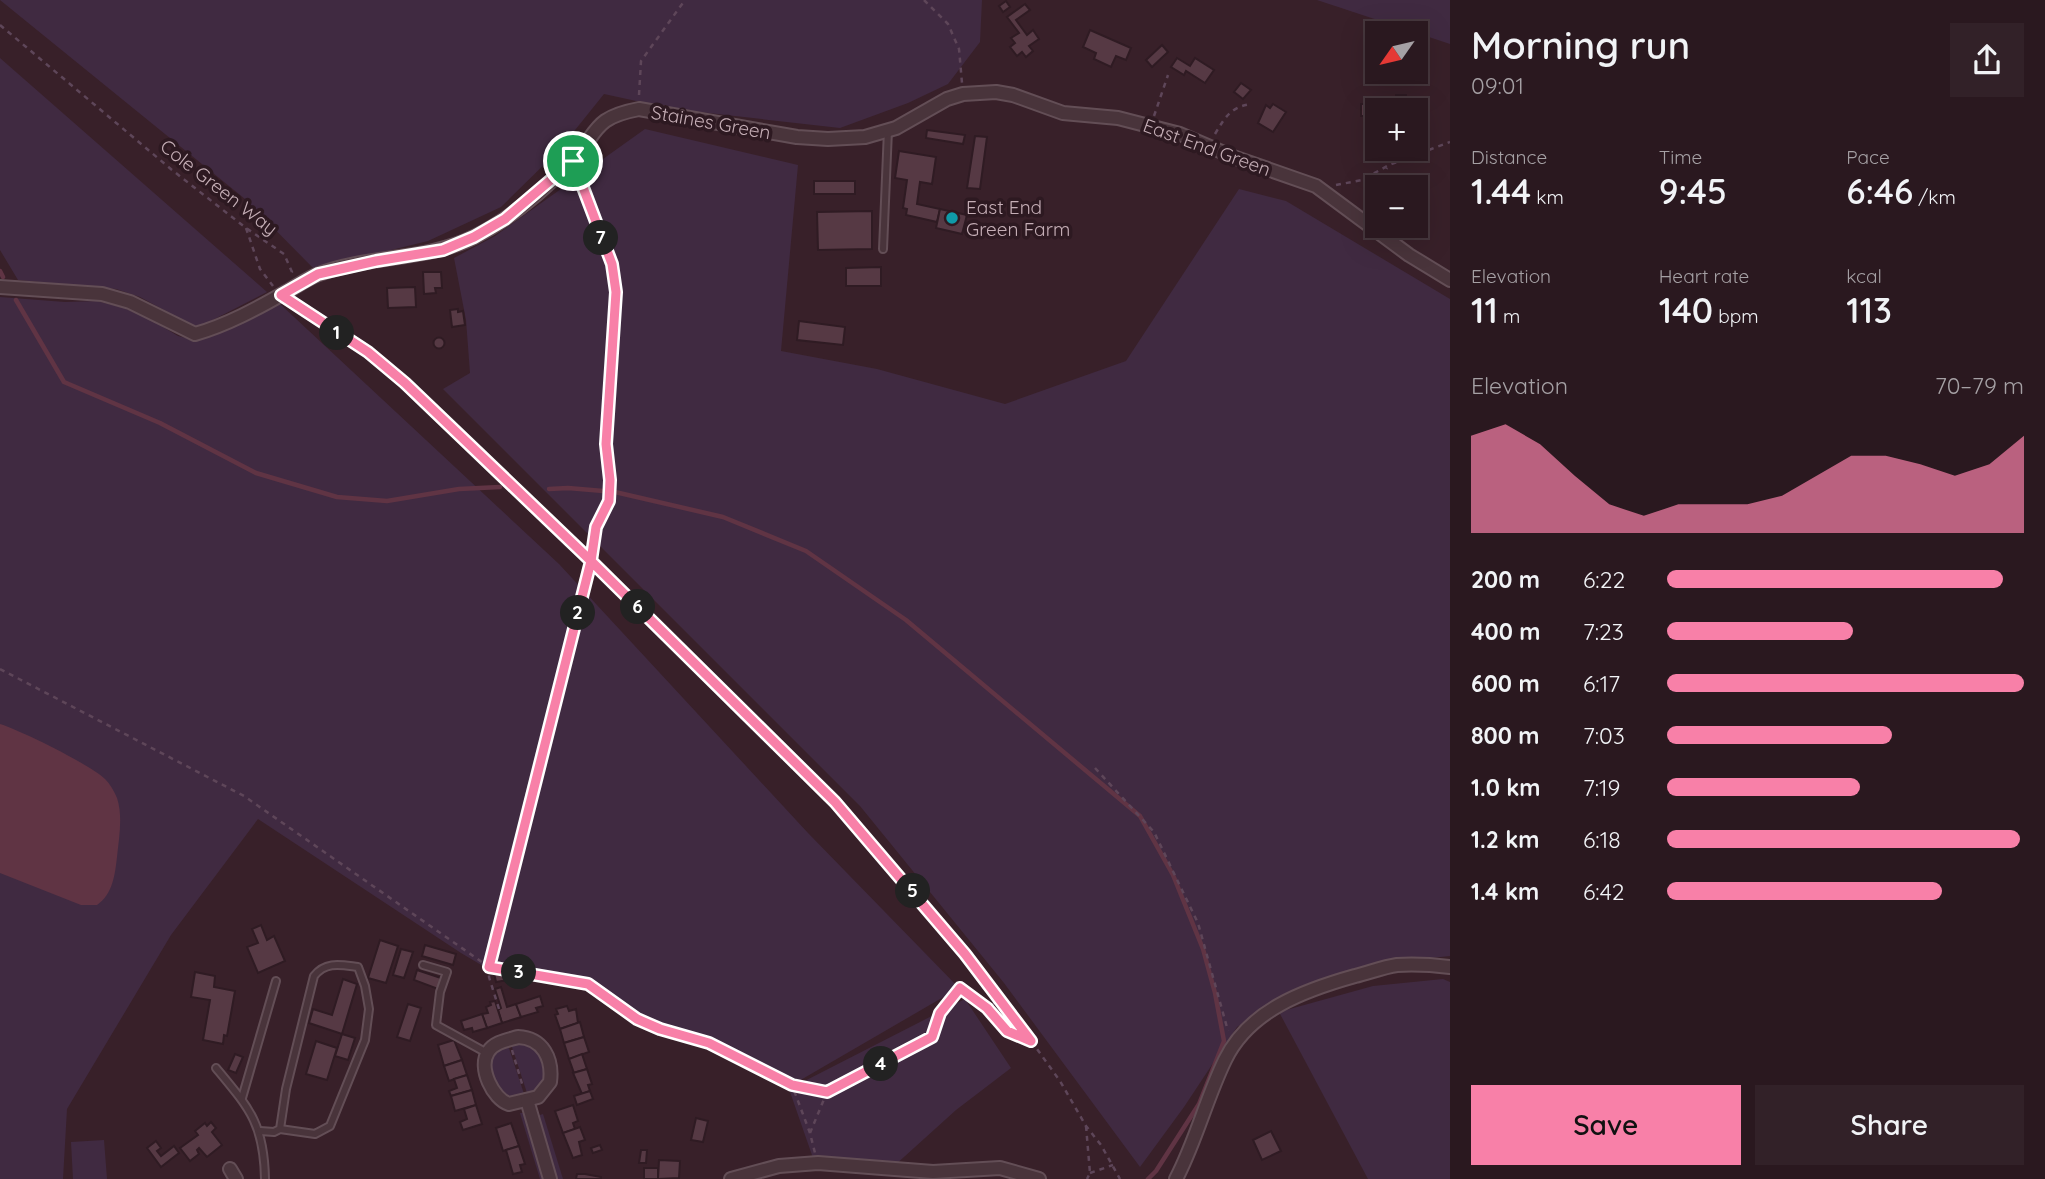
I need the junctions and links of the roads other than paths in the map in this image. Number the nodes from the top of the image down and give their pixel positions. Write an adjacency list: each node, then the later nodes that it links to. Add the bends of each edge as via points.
1 (984, 93): 2 (street, Staines Green, via 947,99); 4 (street, East End Green, via 1013,95 1063,113 1118,118 1180,134 1316,186)
2 (888, 130): 3 (lane); 5 (street, Staines Green, via 865,137 817,139 639,109 615,113 600,124 573,161 505,219 474,237 443,250 318,274 195,334 130,302 102,294)
3 (883, 249)
4 (1450, 280)
5 (0, 287)
6 (423, 965): 9 (lane, via 447,972 436,1025)
7 (1450, 967): 19 (street, via 1395,965 1317,987 1259,1017 1225,1059)
8 (276, 981): 11 (lane)
9 (487, 1053): 12 (street, via 485,1065 495,1095 509,1104); 12 (street, via 496,1044 518,1037 533,1038 544,1050 550,1082 543,1093)
10 (216, 1068): 11 (lane)
11 (242, 1098): 14 (lane)
12 (527, 1100): 16 (street)
13 (280, 1129): 13 (lane, via 314,976 328,965 358,967 369,1009 365,1040 330,1126 316,1134); 14 (lane)
14 (260, 1131): 15 (lane)
15 (265, 1179)
16 (550, 1179)
17 (731, 1179): 18 (street, via 779,1166 818,1163 933,1172 1000,1168)
18 (1039, 1179)
19 (1175, 1179)

